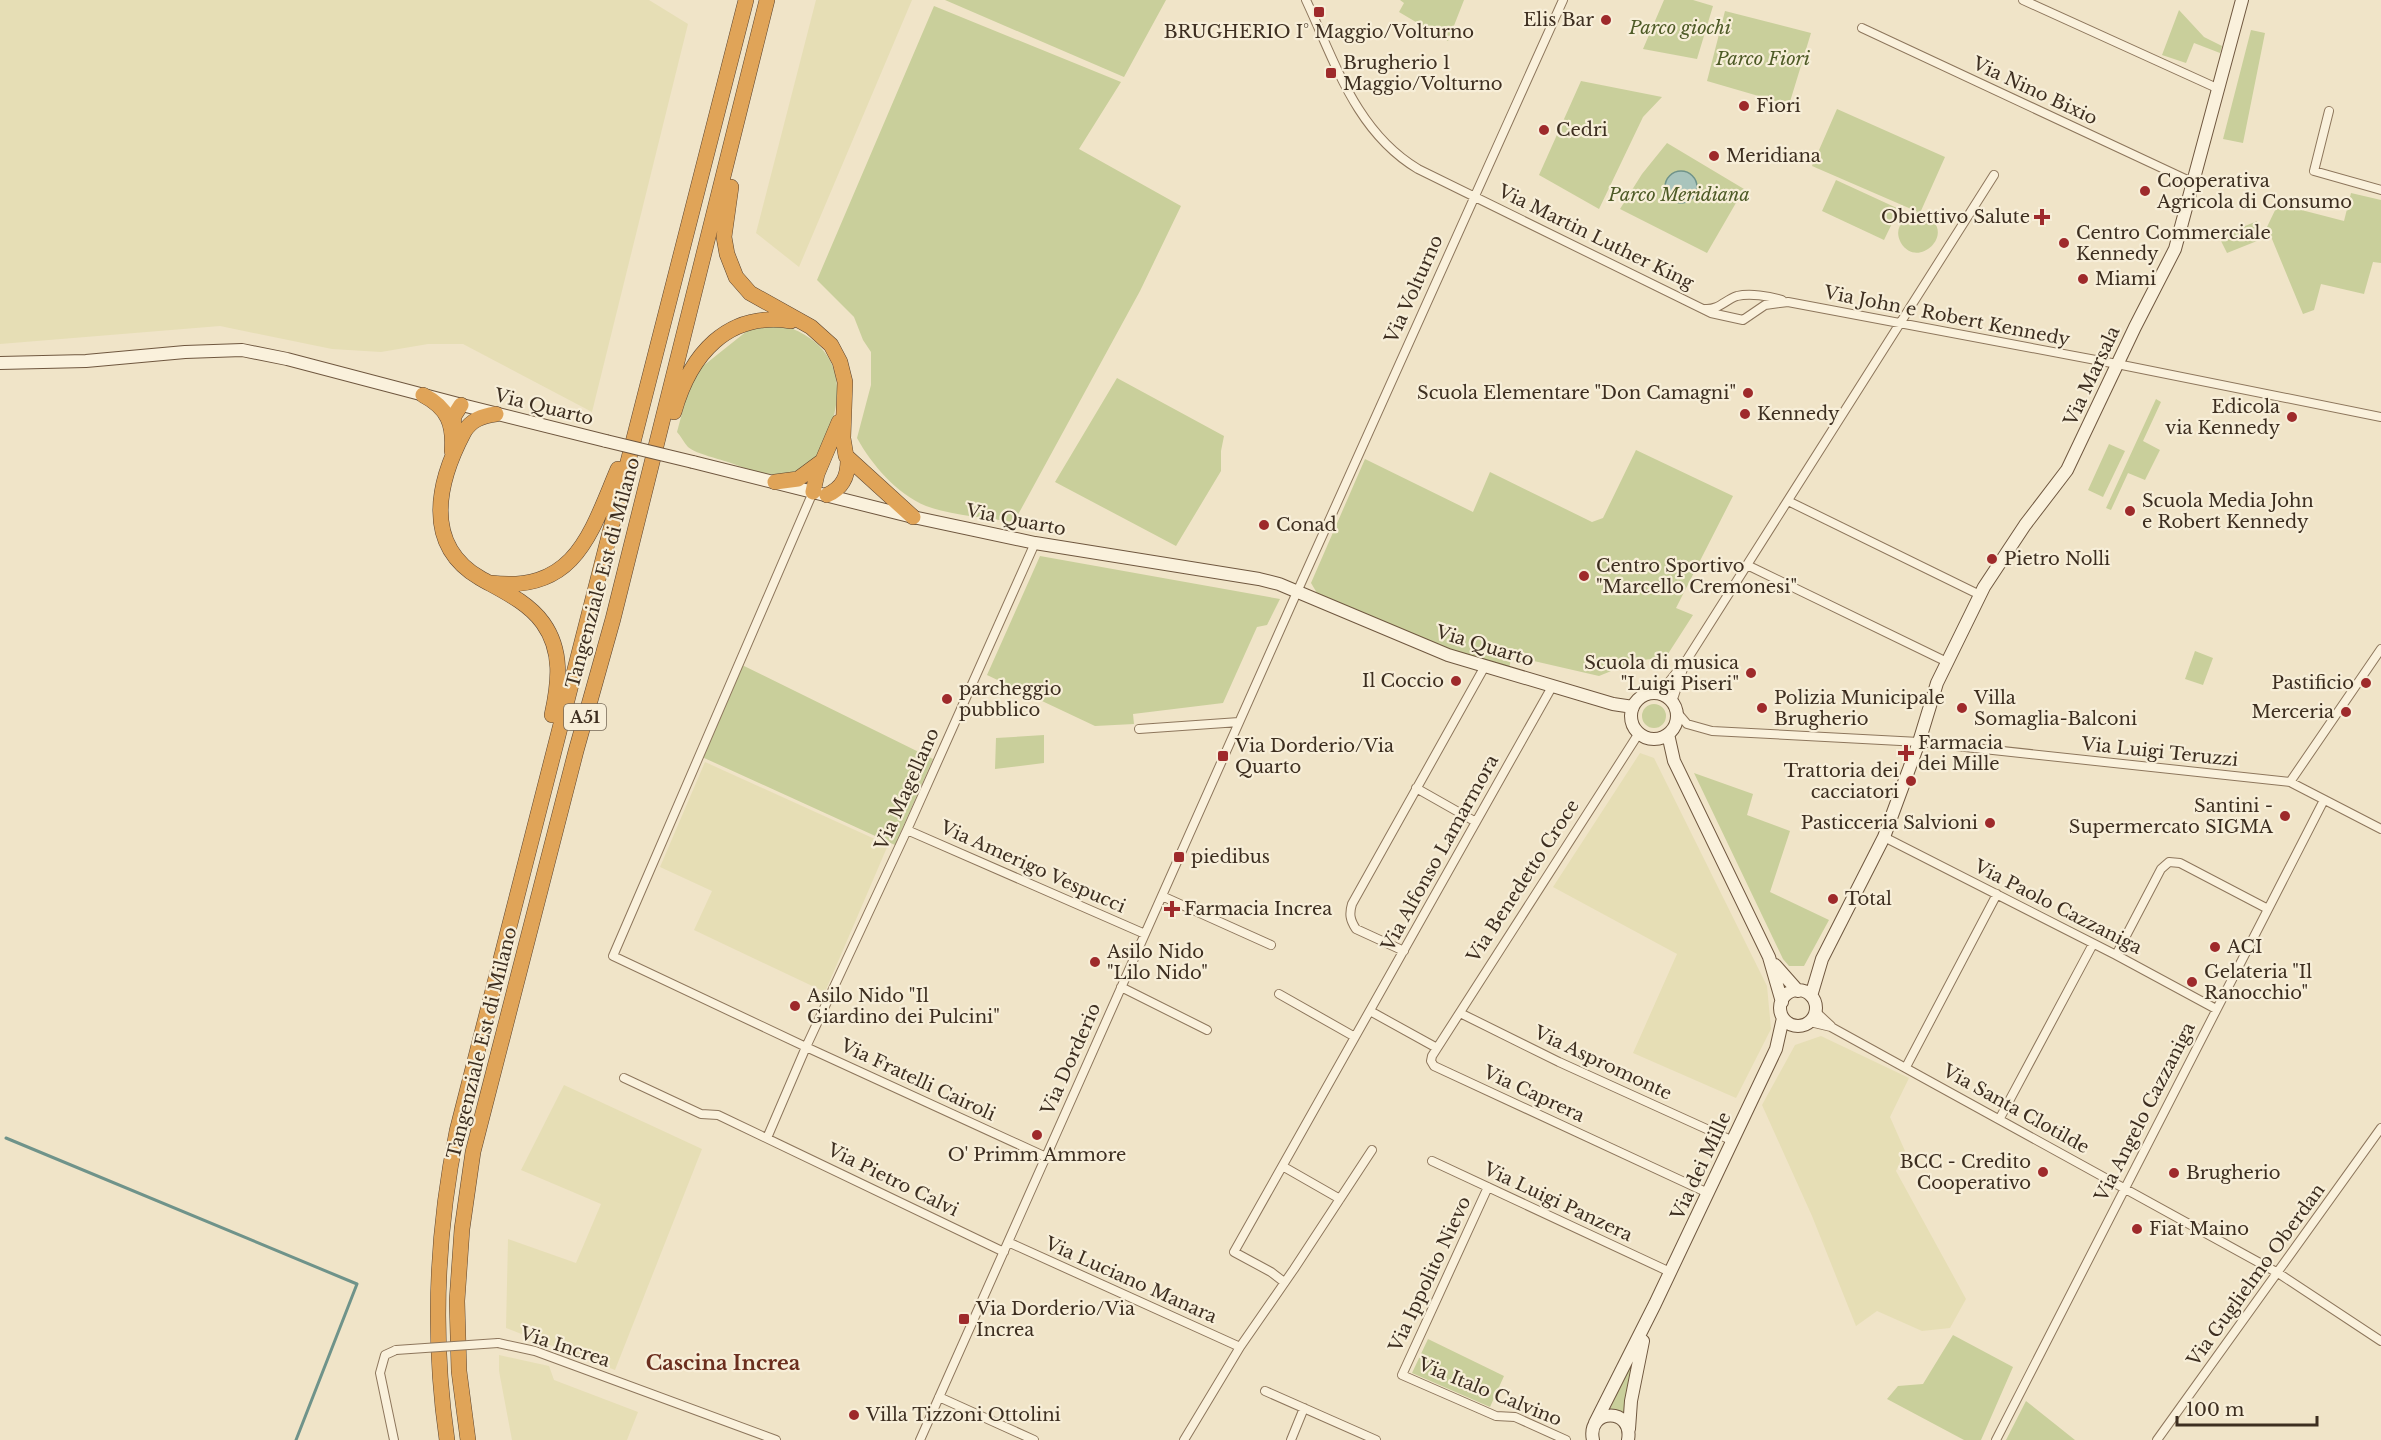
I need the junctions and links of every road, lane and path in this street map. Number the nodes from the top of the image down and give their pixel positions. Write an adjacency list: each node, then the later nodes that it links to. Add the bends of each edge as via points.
1 (746, 0): 31 (highway, Tangenziale Est di Milano / A51)
2 (767, 0): 8 (highway, Tangenziale Est di Milano / A51)
3 (1306, 0): 14 (street, Via Martin Luther King, via 1353,101 1384,144 1418,169)
4 (1563, 0): 14 (street, Via Volturno)
5 (2023, 0): 9 (street)
6 (2242, 0): 9 (street, Via Marsala)
7 (1862, 28): 12 (street, Via Nino Bixio)
8 (753, 57): 22 (highway, via 741,143 724,221 725,248 744,288); 43 (highway, Tangenziale Est di Milano / A51)
9 (2219, 89): 12 (street, Via Marsala)
10 (2329, 111): 13 (street, via 2314,171)
11 (1994, 175): 21 (street)
12 (2194, 183): 24 (street, Via Marsala, via 2175,249)
13 (2381, 190)
14 (1474, 196): 18 (street, Via Martin Luther King); 41 (street, Via Volturno)
15 (1743, 296): 16 (street); 17 (street, Via John e Robert Kennedy, via 1768,296); 19 (street, via 1751,303)
16 (1732, 299): 18 (street, via 1714,309); 20 (street, via 1728,308)
17 (1788, 302): 19 (street, via 1772,303); 21 (street, Via John e Robert Kennedy)
18 (1702, 309): 20 (street, Via Martin Luther King)
19 (1750, 315): 20 (street, via 1743,320)
20 (1734, 318)
21 (1900, 322): 24 (street, Via John e Robert Kennedy); 36 (street)
22 (808, 325): 27 (highway, via 826,339 840,362 846,387); 43 (highway, via 771,319 741,324 726,331 693,368 676,405)
23 (0, 363): 25 (street, Via Quarto, via 242,350)
24 (2117, 364): 29 (street, Via John e Robert Kennedy); 42 (street, Via Marsala, via 2067,470 2025,525)
25 (423, 395): 26 (street, Via Quarto); 30 (highway, via 442,407)
26 (463, 406): 28 (street, Via Quarto); 30 (highway, via 454,414)
27 (845, 408): 32 (highway); 33 (highway, via 843,445)
28 (496, 414): 30 (highway); 34 (street, Via Quarto, bridge)
29 (2381, 417)
30 (460, 428): 40 (highway, via 440,509 443,533 461,563)
31 (636, 428): 40 (highway, via 595,525 568,561 536,582); 61 (highway, Tangenziale Est di Milano / A51)
32 (823, 460): 34 (highway, via 798,478); 35 (highway, via 817,474)
33 (848, 460): 35 (highway, via 843,484 836,491); 37 (highway)
34 (775, 482): 35 (street, Via Quarto)
35 (820, 493): 37 (street, Via Quarto); 90 (street, Via Fratelli Cairoli, via 613,956)
36 (1788, 501): 39 (street); 42 (street)
37 (913, 517): 38 (street, Via Quarto)
38 (1035, 543): 41 (street, Via Quarto, via 1259,579); 64 (street, Via Magellano)
39 (1747, 565): 45 (street); 46 (street)
40 (487, 582): 61 (highway, via 540,619 557,655 558,686 540,772)
41 (1297, 592): 47 (street, Via Quarto, via 1426,647); 52 (street, Via Dorderio)
42 (1980, 595): 46 (street, Via Marsala)
43 (613, 619): 122 (highway, Tangenziale Est di Milano / A51, via 470,1168 457,1301 459,1371)
44 (2381, 649): 58 (street)
45 (1688, 658): 49 (street, via 1668,683); 50 (street)
46 (1947, 662): 56 (street, Via Marsala)
47 (1485, 666): 48 (street, Via Quarto); 59 (street)
48 (1553, 685): 51 (street, Via Quarto); 62 (street, Via Alfonso Lamarmora)
49 (1653, 693): 50 (street, via 1667,697); 51 (street, via 1641,697)
50 (1674, 707): 54 (street, via 1675,723); 56 (street, via 1687,724 1712,731)
51 (1632, 712): 55 (street, via 1632,723)
52 (1239, 722): 53 (street); 67 (street, Via Dorderio)
53 (1139, 729)
54 (1668, 734): 55 (street, via 1657,738); 57 (street)
55 (1642, 735): 57 (street); 83 (street, Via Benedetto Croce, via 1581,821)
56 (1919, 742): 58 (street, Via Luigi Teruzzi); 65 (street)
57 (1674, 761): 74 (street)
58 (2290, 782): 60 (street)
59 (1416, 788): 62 (street); 72 (street, via 1350,913 1356,929)
60 (2324, 800): 63 (street); 68 (street, Via Angelo Cazzaniga)
61 (535, 821): 121 (highway, Tangenziale Est di Milano / A51, via 463,1103 444,1202 436,1321)
62 (1476, 822): 72 (street, Via Alfonso Lamarmora)
63 (2381, 829)
64 (907, 830): 69 (street, Via Amerigo Vespucci); 90 (street, Via Magellano)
65 (1884, 837): 66 (street, Via Paolo Cazzaniga); 75 (street)
66 (1997, 894): 70 (street, Via Paolo Cazzaniga); 92 (street)
67 (1162, 896): 69 (street, Via Dorderio); 71 (street)
68 (2268, 909): 73 (street, via 2180,863 2169,862 2161,869); 81 (street, Via Angelo Cazzaniga)
69 (1145, 934): 76 (street, Via Dorderio)
70 (2093, 944): 73 (street, Via Paolo Cazzaniga); 94 (street)
71 (1271, 945)
72 (1404, 951): 82 (street, Via Alfonso Lamarmora)
73 (2116, 956): 81 (street, Via Paolo Cazzaniga)
74 (1769, 957): 77 (street); 80 (street)
75 (1822, 959): 77 (street); 79 (street)
76 (1121, 987): 87 (street); 99 (street, Via Dorderio)
77 (1798, 991): 79 (street); 80 (street, via 1788,994)
78 (1279, 994): 88 (street)
79 (1811, 996): 84 (street, via 1816,1006)
80 (1782, 1002): 85 (street)
81 (2216, 1010): 103 (street, Via Angelo Cazzaniga)
82 (1370, 1011): 88 (street, Via Alfonso Lamarmora); 91 (street)
83 (1460, 1013): 91 (street, Via Benedetto Croce); 97 (street, Via Aspromonte)
84 (1813, 1017): 86 (street); 92 (street, Via Santa Clotilde)
85 (1783, 1018): 86 (street); 89 (street, Via dei Mille)
86 (1798, 1026): 89 (street, Via dei Mille)
87 (1207, 1030)
88 (1355, 1037): 101 (street, Via Alfonso Lamarmora)
89 (1779, 1043): 97 (street, Via dei Mille)
90 (806, 1047): 96 (street); 99 (street, Via Fratelli Cairoli)
91 (1437, 1048): 104 (street, Via Caprera, via 1431,1058 1434,1066)
92 (1906, 1067): 94 (street, Via Santa Clotilde)
93 (624, 1078): 96 (street, Via Pietro Calvi, via 701,1114 718,1114)
94 (2000, 1118): 103 (street, Via Santa Clotilde)
95 (2381, 1128): 109 (street, Via Guglielmo Oberdan)
96 (767, 1138): 107 (street, Via Pietro Calvi)
97 (1733, 1141): 104 (street, Via dei Mille)
98 (1372, 1150): 105 (street)
99 (1046, 1157): 106 (street, Via Dorderio)
100 (1432, 1161): 102 (street, Via Luigi Panzera)
101 (1284, 1167): 105 (street); 110 (street, Via Alfonso Lamarmora, via 1234,1252)
102 (1488, 1187): 108 (street, Via Luigi Panzera); 114 (street, Via Ippolito Nievo)
103 (2125, 1187): 109 (street, Via Santa Clotilde); 130 (street, Via Angelo Cazzaniga)
104 (1708, 1193): 108 (street, Via dei Mille)
105 (1340, 1199): 110 (street)
106 (1008, 1242): 107 (street, Via Dorderio); 113 (street, Via Luciano Manara)
107 (1004, 1252): 116 (street, Via Dorderio)
108 (1670, 1272): 111 (street, Via dei Mille)
109 (2278, 1273): 112 (street, Via Santa Clotilde); 131 (street, Via Guglielmo Oberdan)
110 (1284, 1282): 113 (street)
111 (1655, 1304): 118 (street, Via dei Mille); 119 (street, Via dei Mille, via 1637,1361)
112 (2381, 1341)
113 (1240, 1347): 126 (street)
114 (1402, 1375): 129 (street, Via Italo Calvino, via 1496,1416 1515,1417)
115 (1265, 1391): 117 (street)
116 (939, 1397): 124 (street, Via Dorderio); 125 (street)
117 (1304, 1408): 127 (street); 128 (street)
118 (1592, 1433): 119 (street, via 1599,1419 1611,1415 1622,1419)
119 (1630, 1436)
120 (394, 1440): 123 (street, Via Increa, bridge, via 380,1373 389,1352 498,1343 535,1351)
121 (447, 1440)
122 (468, 1440)
123 (776, 1440)
124 (920, 1440)
125 (1034, 1440)
126 (1184, 1440)
127 (1291, 1440)
128 (1376, 1440)
129 (1566, 1440)
130 (1996, 1440)
131 (2157, 1440)

